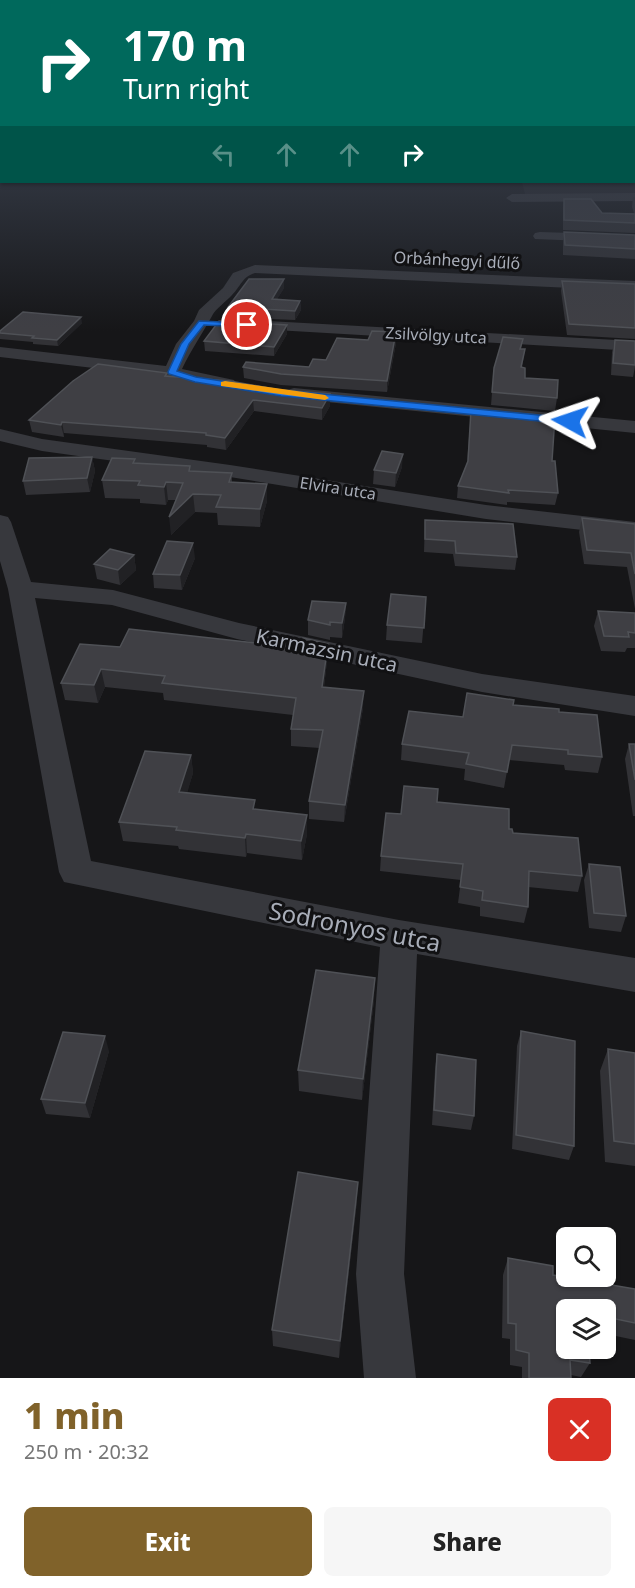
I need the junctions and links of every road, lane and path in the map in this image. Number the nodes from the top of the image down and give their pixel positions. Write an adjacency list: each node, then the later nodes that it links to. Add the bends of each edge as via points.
1 (540, 236): 2 (street)
2 (635, 239)
3 (635, 286): 4 (street, Orbánhegyi dűlő, via 278,269 244,272)
4 (201, 322): 5 (street, Zsilvölgy utca); 7 (street, Orbánhegyi dűlő)
5 (635, 346)
6 (0, 352): 7 (street)
7 (172, 372): 8 (street)
8 (249, 388)
9 (271, 391): 10 (street)
10 (635, 427)
11 (0, 435): 13 (street, Elvira utca, via 42,446 486,512)
12 (0, 522): 14 (street)
13 (635, 529)
14 (21, 589): 15 (street, Karmazsin utca, via 113,598 237,631 471,681); 16 (street, Sodronyos utca, via 76,872)
15 (635, 706)
16 (399, 935): 17 (street, Sodronyos utca); 18 (street, via 380,1274)
17 (635, 975)
18 (390, 1378)

